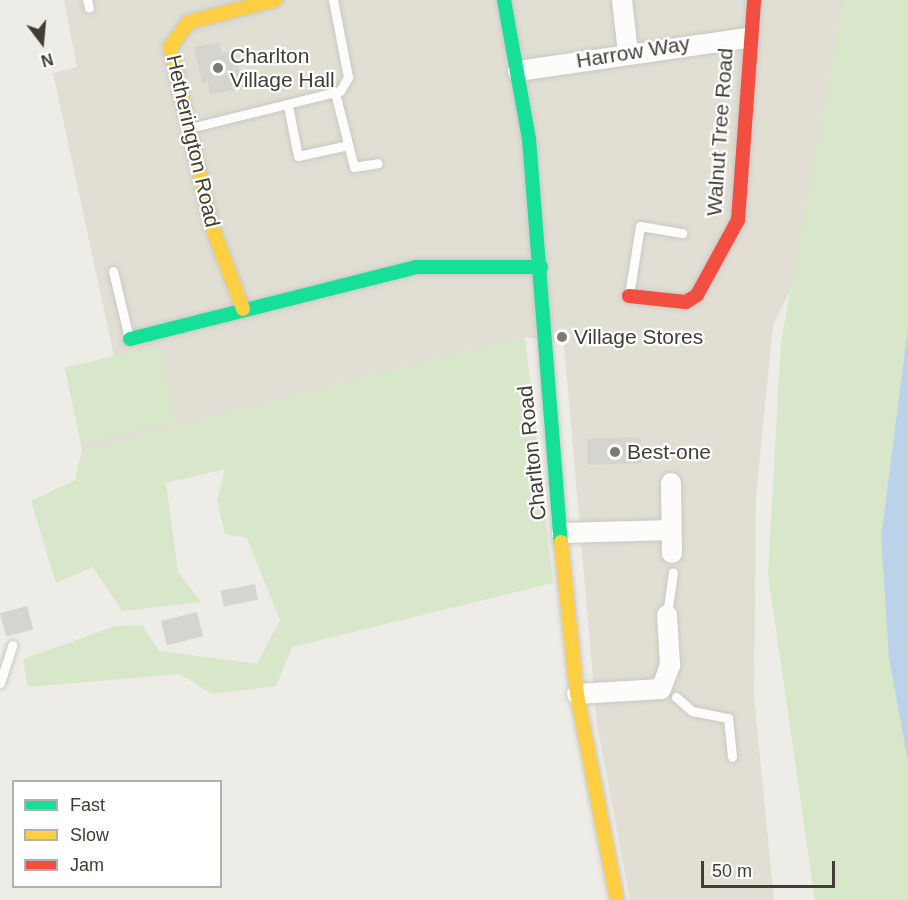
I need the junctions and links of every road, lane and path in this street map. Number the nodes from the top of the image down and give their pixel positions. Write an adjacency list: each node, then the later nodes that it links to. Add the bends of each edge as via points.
1 (275, 0): 6 (street, Hetherington Road)
2 (333, 0): 10 (lane, via 348,77)
3 (504, 0): 9 (street, Charlton Road)
4 (622, 0): 8 (street)
5 (754, 0): 7 (street, Walnut Tree Road)
6 (231, 5): 12 (street, Hetherington Road, via 189,22 172,38 171,59)
7 (748, 38): 8 (street, Harrow Way); 18 (street, Walnut Tree Road, via 738,220 697,296 686,302)
8 (628, 53): 9 (street, Harrow Way)
9 (518, 71): 16 (street, Charlton Road)
10 (335, 93): 11 (lane); 13 (lane)
11 (288, 106): 12 (lane); 13 (lane, via 298,156)
12 (188, 128): 19 (street, Hetherington Road, via 211,224)
13 (348, 144): 14 (lane, via 354,167)
14 (378, 163)
15 (682, 233): 18 (lane, via 640,226)
16 (541, 267): 19 (street, via 416,267); 23 (street, Charlton Road, via 546,408)
17 (113, 270): 20 (lane)
18 (629, 296)
19 (243, 309): 20 (street)
20 (130, 339)
21 (671, 483): 22 (street)
22 (671, 530): 23 (street); 24 (street)
23 (562, 533): 29 (street, Charlton Road)
24 (673, 562): 25 (lane)
25 (667, 615): 28 (street)
26 (12, 645): 27 (lane)
27 (0, 683)
28 (671, 690): 29 (street); 30 (lane, via 692,711 728,718)
29 (578, 694): 31 (street, Charlton Road)
30 (732, 758)
31 (617, 900)

